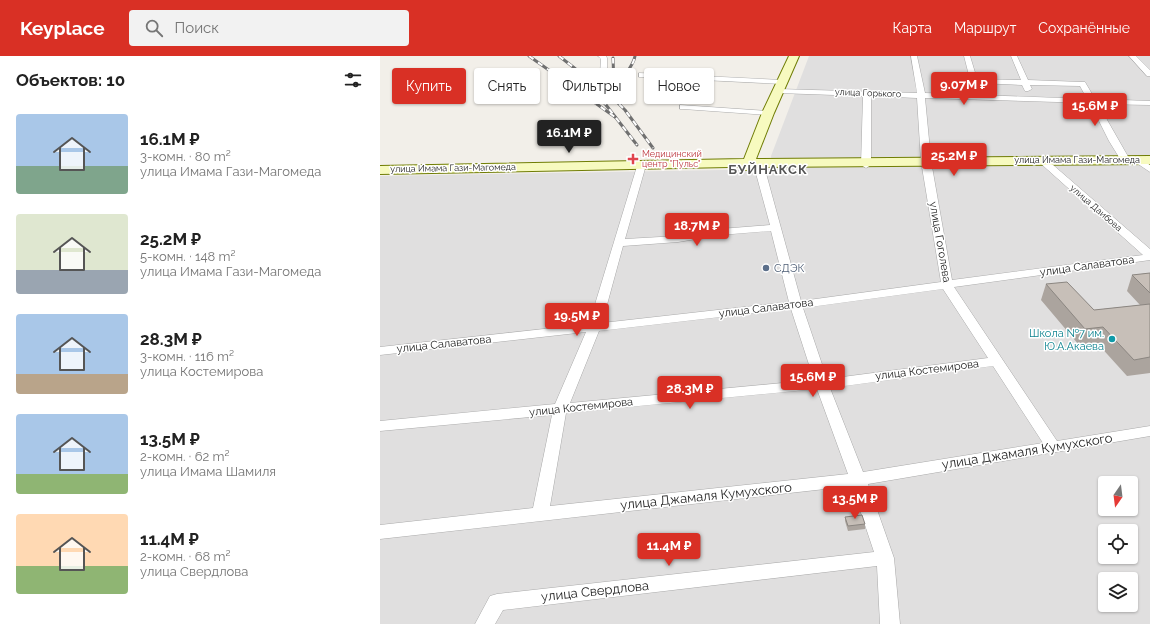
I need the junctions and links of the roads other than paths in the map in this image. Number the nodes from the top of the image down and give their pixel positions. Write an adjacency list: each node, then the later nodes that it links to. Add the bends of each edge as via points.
1 (601, 56): 8 (street, via 604,58)
2 (794, 56): 13 (main road)
3 (801, 56): 13 (main road)
4 (914, 56): 15 (street, улица Гоголева)
5 (967, 56): 11 (street)
6 (1014, 56): 12 (street)
7 (1132, 56): 9 (street)
8 (604, 68)
9 (1149, 72)
10 (642, 75): 13 (street, улица Горького)
11 (974, 81): 12 (street); 16 (street)
12 (1026, 82): 17 (street); 18 (street, via 1082,84)
13 (782, 88): 14 (street, улица Горького); 21 (main road); 27 (main road, via 776,113)
14 (867, 92): 15 (street, улица Горького); 24 (street)
15 (921, 94): 16 (street, улица Горького); 25 (street, улица Гоголева)
16 (978, 97): 17 (street, улица Горького)
17 (1032, 98): 18 (street, улица Горького)
18 (1093, 101): 19 (street, улица Горького); 22 (street)
19 (1150, 103)
20 (683, 107): 21 (street)
21 (768, 113): 27 (main road)
22 (1125, 160): 23 (main road, улица Имама Гази-Магомеда); 26 (main road, улица Имама Гази-Магомеда)
23 (1044, 162): 25 (main road); 26 (main road); 32 (street, улица Даибова)
24 (866, 163): 25 (main road); 27 (main road)
25 (926, 163): 33 (street, улица Гоголева)
26 (1146, 163)
27 (754, 165): 28 (main road); 30 (street)
28 (640, 166): 29 (main road); 31 (street)
29 (380, 171)
30 (775, 228): 31 (street); 34 (street)
31 (618, 243): 35 (street)
32 (1150, 256): 33 (street, улица Салаватова)
33 (947, 285): 34 (street, улица Салаватова); 37 (street, улица Гоголева)
34 (796, 305): 35 (street, улица Салаватова); 38 (street)
35 (594, 328): 36 (street, улица Салаватова); 39 (street)
36 (380, 351)
37 (996, 361): 38 (street, улица Костемирова); 42 (street, улица Гоголева)
38 (822, 384): 39 (street, улица Костемирова); 43 (street)
39 (560, 409): 40 (street, улица Костемирова); 44 (street)
40 (380, 426)
41 (1150, 431): 42 (street, улица Джамаля Кумухского)
42 (1052, 447): 43 (street, улица Джамаля Кумухского)
43 (858, 479): 44 (street, улица Джамаля Кумухского); 46 (street)
44 (540, 514): 45 (street, улица Джамаля Кумухского)
45 (380, 532)
46 (885, 558): 47 (street, улица Свердлова, via 497,602); 48 (street)
47 (485, 624)
48 (890, 624)

